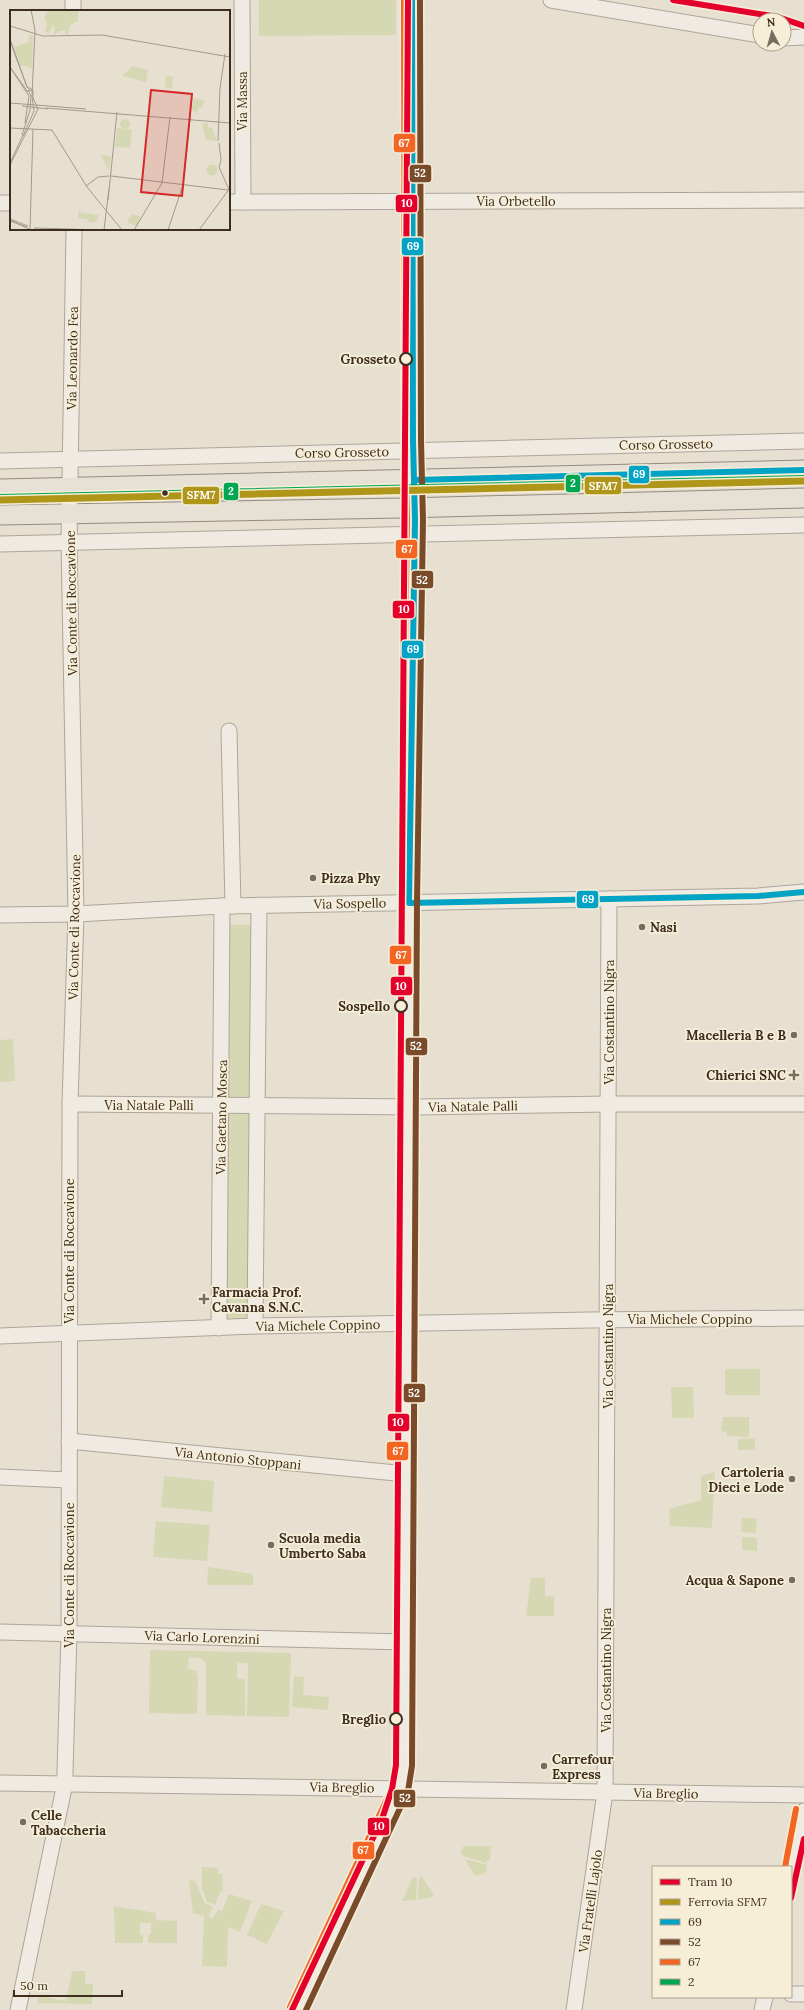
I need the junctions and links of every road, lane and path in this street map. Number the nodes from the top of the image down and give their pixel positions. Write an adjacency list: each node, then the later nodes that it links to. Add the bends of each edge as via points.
1 (242, 0): 9 (street, Via Massa)
2 (412, 0): 8 (street)
3 (550, 0): 4 (street)
4 (752, 34)
5 (804, 37): 6 (street)
6 (792, 38)
7 (804, 200): 8 (street, Via Orbetello)
8 (412, 201): 9 (street, Via Orbetello); 12 (street)
9 (236, 202)
10 (74, 230): 13 (street, Via Leonardo Fea)
11 (804, 441): 12 (street, Corso Grosseto)
12 (413, 451): 13 (street, Corso Grosseto); 16 (street)
13 (71, 459): 14 (street, Corso Grosseto); 17 (street, Via Leonardo Fea)
14 (0, 460)
15 (804, 470): 16 (main road)
16 (414, 480): 17 (main road); 20 (street)
17 (70, 487): 18 (main road); 21 (street, Via Conte di Roccavione)
18 (0, 489)
19 (804, 498): 20 (main road)
20 (415, 508): 21 (main road); 24 (street)
21 (71, 514): 22 (main road); 25 (street, Via Conte di Roccavione)
22 (0, 515)
23 (804, 525): 24 (street)
24 (415, 533): 25 (street); 30 (street)
25 (69, 543): 26 (street); 33 (street, Via Conte di Roccavione)
26 (0, 544)
27 (228, 731): 32 (street)
28 (804, 892): 29 (street, Via Sospello, via 758,896)
29 (609, 899): 30 (street, Via Sospello); 36 (street, Via Costantino Nigra)
30 (409, 903): 31 (street, Via Sospello); 40 (street)
31 (259, 905): 32 (street, Via Sospello); 39 (street)
32 (227, 906): 33 (street, Via Sospello); 38 (street, Via Gaetano Mosca)
33 (76, 914): 34 (street, Via Sospello); 35 (street, Via Conte di Roccavione)
34 (0, 915)
35 (70, 1104): 38 (street, Via Natale Palli); 46 (street, Via Conte di Roccavione)
36 (610, 1104): 37 (street, Via Natale Palli); 40 (street, Via Natale Palli); 42 (street, Via Costantino Nigra)
37 (804, 1104)
38 (221, 1105): 39 (street, Via Natale Palli); 45 (street, Via Gaetano Mosca)
39 (256, 1106): 40 (street, Via Natale Palli); 44 (street)
40 (408, 1107): 43 (street)
41 (804, 1318): 42 (street, Via Michele Coppino)
42 (609, 1319): 43 (street, Via Michele Coppino); 58 (street, Via Costantino Nigra)
43 (407, 1323): 44 (street, Via Michele Coppino); 49 (street)
44 (255, 1326): 45 (street, Via Michele Coppino)
45 (219, 1328): 46 (street, Via Michele Coppino)
46 (69, 1334): 47 (street, Via Michele Coppino); 48 (street, Via Conte di Roccavione)
47 (0, 1336)
48 (69, 1441): 49 (street, Via Antonio Stoppani); 51 (street, Via Conte di Roccavione)
49 (406, 1474): 54 (street)
50 (0, 1477): 51 (street)
51 (69, 1480): 53 (street, Via Conte di Roccavione)
52 (0, 1632): 53 (street, Via Carlo Lorenzini)
53 (69, 1633): 54 (street, Via Carlo Lorenzini); 56 (street, Via Conte di Roccavione)
54 (405, 1642): 57 (street, via 404,1766)
55 (0, 1783): 56 (street, Via Breglio)
56 (65, 1783): 57 (street, Via Breglio); 65 (street, Via Conte di Roccavione)
57 (401, 1788): 58 (street, Via Breglio); 66 (street)
58 (605, 1792): 59 (street, Via Breglio); 67 (street, Via Fratelli Lajolo)
59 (804, 1795)
60 (804, 1811): 61 (street)
61 (792, 1871)
62 (792, 1994): 63 (street)
63 (804, 1994)
64 (765, 1998): 68 (street)
65 (18, 2010)
66 (297, 2010)
67 (574, 2010)
68 (762, 2010)

